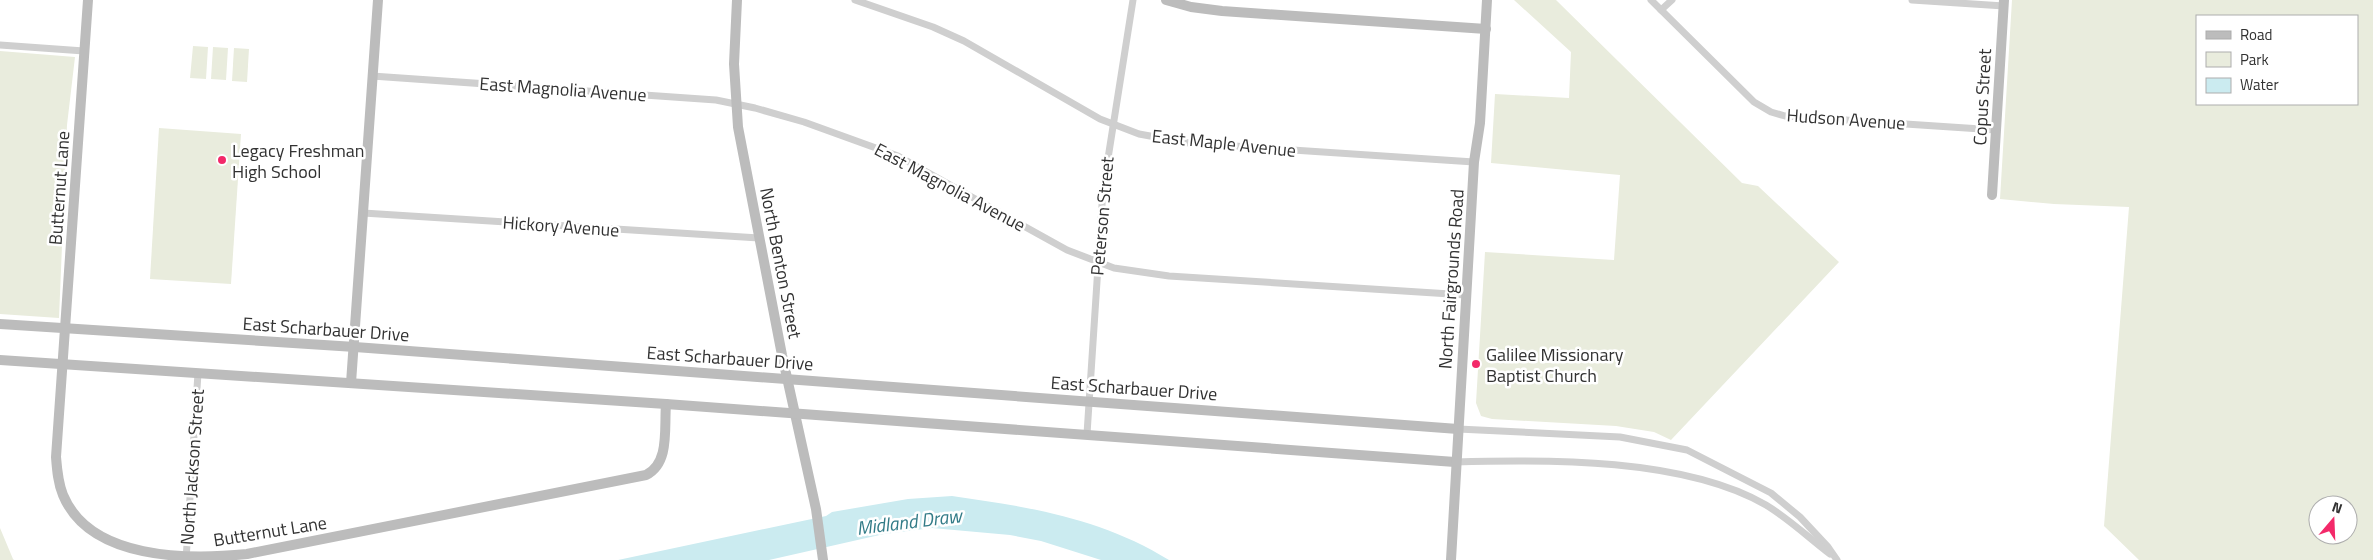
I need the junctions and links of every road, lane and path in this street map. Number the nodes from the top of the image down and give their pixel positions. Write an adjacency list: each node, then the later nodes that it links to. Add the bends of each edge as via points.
1 (88, 0): 15 (main road, Butternut Lane)
2 (378, 0): 16 (main road)
3 (738, 0): 17 (main road, North Benton Street, via 734,42)
4 (855, 0): 18 (street, East Maple Avenue, via 906,16 964,41 1073,105)
5 (1133, 0): 18 (street, Peterson Street)
6 (1166, 0): 13 (main road, via 1222,11)
7 (1488, 0): 13 (main road, North Fairgrounds Road)
8 (1651, 0): 12 (street, Hudson Avenue)
9 (1672, 0): 12 (street)
10 (1912, 0): 11 (street)
11 (2004, 3): 19 (main road, Copus Street)
12 (1662, 10): 19 (street, Hudson Avenue, via 1754,102 1774,114)
13 (1486, 29): 20 (main road, North Fairgrounds Road)
14 (0, 45): 15 (street)
15 (84, 50): 27 (main road, Butternut Lane)
16 (372, 76): 17 (street, East Magnolia Avenue, via 682,96); 22 (main road)
17 (735, 104): 23 (main road, North Benton Street); 24 (street, East Magnolia Avenue, via 804,122 898,156 1040,236)
18 (1112, 124): 20 (street, East Maple Avenue, via 1139,134 1189,143); 24 (street, Peterson Street)
19 (1996, 130): 21 (main road, Copus Street)
20 (1474, 162): 25 (main road, North Fairgrounds Road)
21 (1992, 195)
22 (363, 213): 23 (street, Hickory Avenue); 28 (main road)
23 (759, 238): 32 (main road, North Benton Street)
24 (1098, 262): 25 (street, East Magnolia Avenue, via 1148,274); 34 (street, Peterson Street)
25 (1466, 295): 37 (main road, North Fairgrounds Road)
26 (0, 324): 27 (main road, East Scharbauer Drive)
27 (66, 328): 28 (main road, East Scharbauer Drive); 30 (main road, Butternut Lane)
28 (354, 347): 32 (main road, East Scharbauer Drive); 33 (main road)
29 (0, 360): 30 (main road)
30 (63, 365): 31 (main road); 40 (main road, Butternut Lane, via 56,457 59,485 65,501 88,529 108,540)
31 (198, 373): 33 (main road); 40 (street, North Jackson Street)
32 (788, 379): 34 (main road, East Scharbauer Drive); 36 (main road, North Benton Street)
33 (351, 384): 35 (main road)
34 (1089, 401): 37 (main road, East Scharbauer Drive); 38 (street, Peterson Street)
35 (666, 404): 36 (main road); 40 (main road, Butternut Lane, via 661,460 655,470 646,475 247,554)
36 (796, 414): 38 (main road); 42 (main road, North Benton Street)
37 (1458, 428): 39 (main road, North Fairgrounds Road); 41 (street, via 1620,438 1687,450 1770,493 1800,518)
38 (1087, 434): 39 (main road)
39 (1456, 462): 41 (street, via 1507,460 1676,474 1729,488 1767,506); 43 (main road, North Fairgrounds Road)
40 (186, 558)
41 (1837, 559)
42 (823, 560)
43 (1451, 560)

